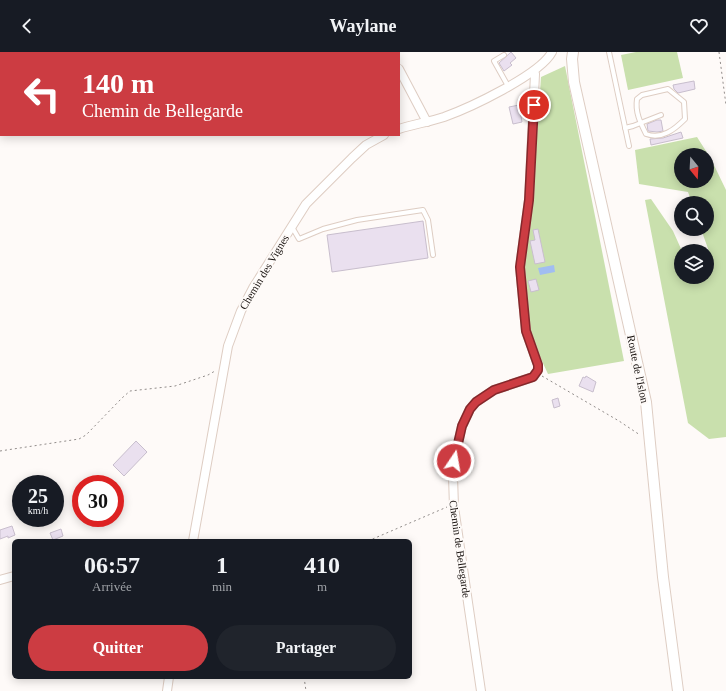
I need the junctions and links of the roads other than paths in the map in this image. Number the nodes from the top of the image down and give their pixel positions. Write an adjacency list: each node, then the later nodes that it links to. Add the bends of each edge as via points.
1 (552, 52): 6 (street)
2 (573, 52): 23 (street, Route de l'Islon, via 574,82 646,402)
3 (609, 52): 12 (lane)
4 (504, 55): 7 (lane, via 494,61)
5 (400, 71): 9 (street)
6 (534, 71): 7 (street); 22 (street, Chemin de Bellegarde, via 529,200 520,267 526,331 538,365 537,373 533,377 485,395 470,409 462,426 452,476 454,508)
7 (508, 86): 9 (street, via 468,107)
8 (661, 115): 10 (lane)
9 (427, 122): 11 (street)
10 (640, 123): 10 (lane, via 635,108 637,99 642,95 668,89 684,102 686,119 670,132 654,137 646,134); 12 (lane)
11 (400, 128)
12 (625, 128): 14 (lane)
13 (382, 136): 15 (street, Chemin des Vignes, via 366,145 329,179 306,204)
14 (629, 146)
15 (291, 227): 16 (lane, via 300,239 322,229 357,220 423,210 428,220); 17 (street, Chemin des Vignes, via 253,288 228,346)
16 (433, 255)
17 (193, 539)
18 (12, 577): 19 (street)
19 (0, 580)
20 (169, 679): 21 (street)
21 (167, 691)
22 (481, 691)
23 (678, 691)

